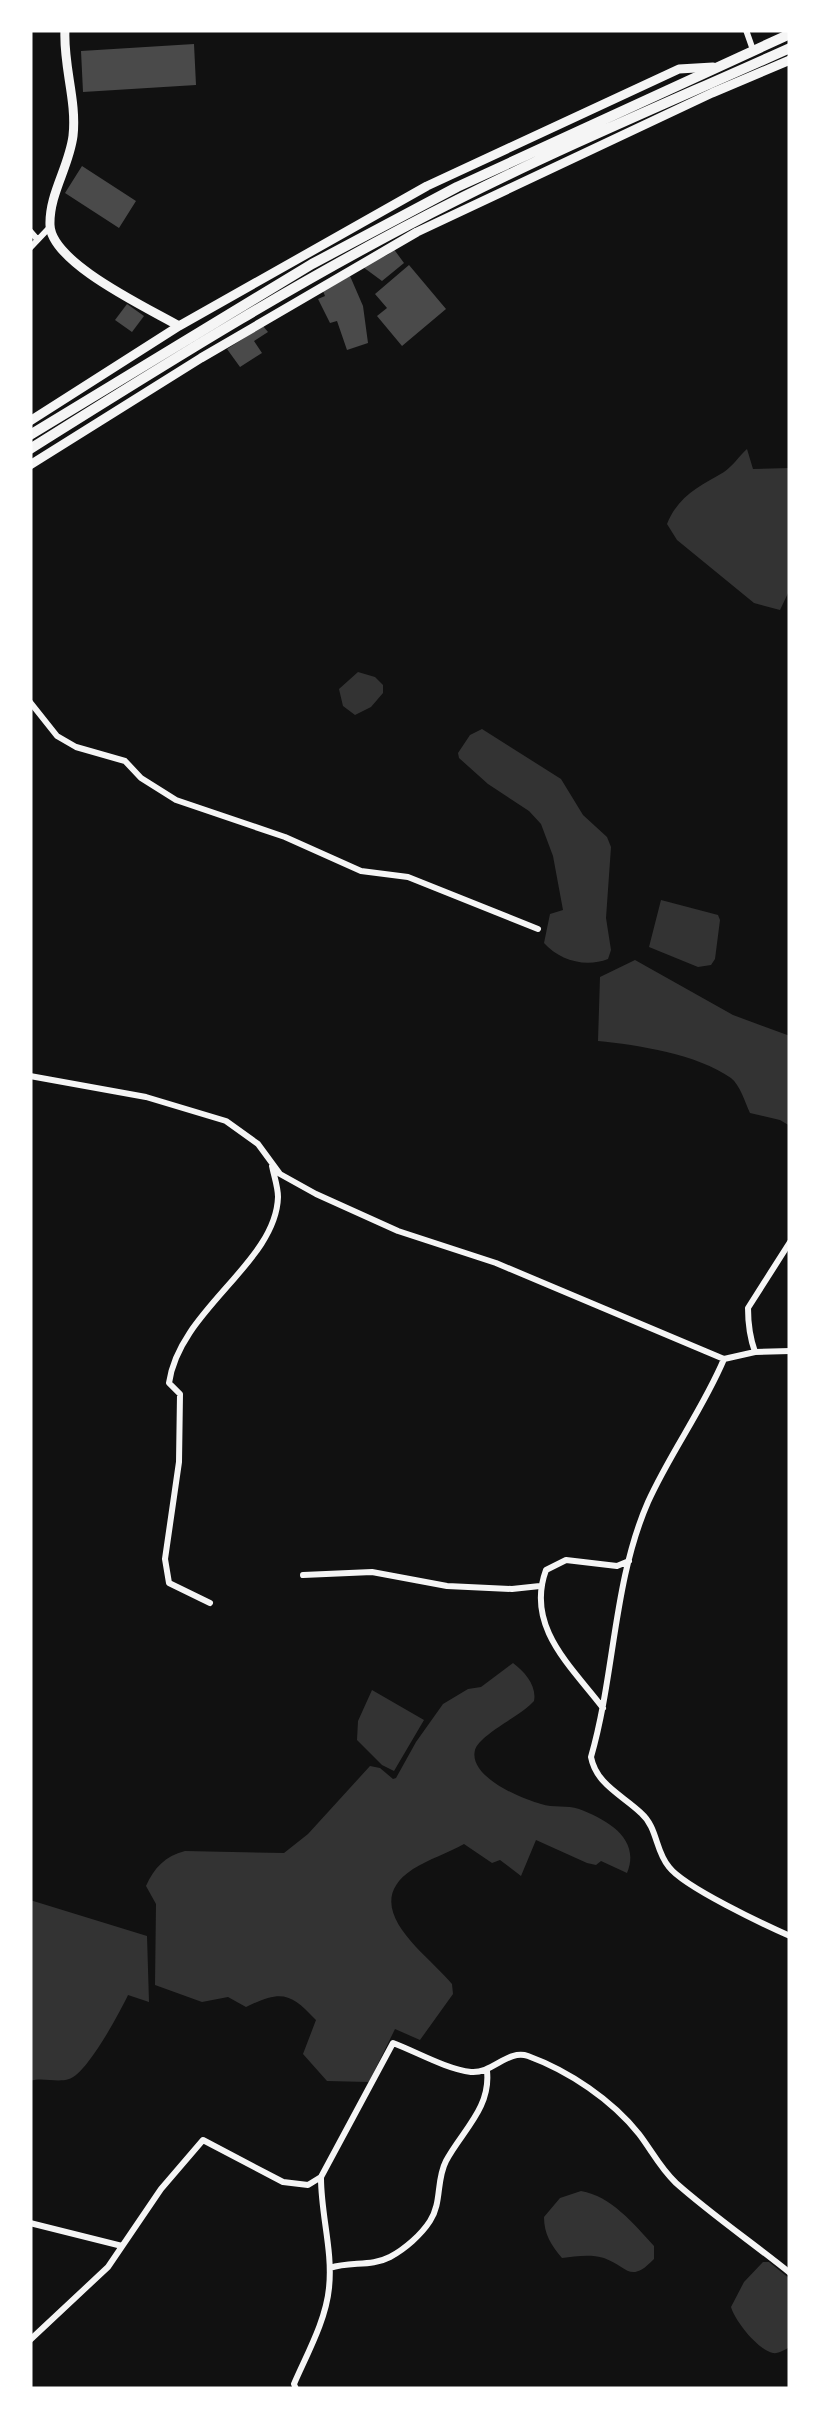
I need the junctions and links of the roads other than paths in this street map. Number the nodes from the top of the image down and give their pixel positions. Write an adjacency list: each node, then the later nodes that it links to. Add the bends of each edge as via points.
1 (65, 30): 9 (main road, via 73,136)
2 (746, 30): 5 (street)
3 (790, 34): 5 (highway)
4 (790, 48): 8 (highway)
5 (753, 50): 7 (highway)
6 (790, 60): 8 (main road)
7 (714, 67): 13 (main road, via 679,69 427,186); 15 (highway, via 457,187 312,264)
8 (712, 89): 16 (highway, via 460,198 315,274); 17 (main road, via 417,232)
9 (49, 228): 11 (street); 13 (main road, via 56,246 84,270)
10 (30, 232): 11 (street)
11 (37, 239): 12 (street)
12 (30, 248)
13 (178, 326): 14 (main road)
14 (30, 422)
15 (30, 435)
16 (30, 449)
17 (30, 465)
18 (30, 702): 19 (street, via 56,736 125,761 176,800 286,837 360,871 408,878)
19 (538, 929)
20 (30, 1076): 21 (street, via 226,1120 258,1144)
21 (272, 1165): 25 (street, via 290,1181 398,1231 496,1263); 29 (street, via 274,1218 252,1257 188,1332 171,1368 169,1384 180,1394 179,1462 165,1559 169,1584)
22 (790, 1242): 24 (street, via 748,1308)
23 (790, 1351): 24 (street)
24 (755, 1352): 25 (street)
25 (724, 1359): 26 (street, via 648,1502)
26 (630, 1560): 28 (street, via 618,1566 566,1560 546,1570); 30 (street)
27 (303, 1575): 28 (street, via 372,1572 447,1586)
28 (540, 1586): 30 (street, via 555,1650)
29 (210, 1604)
30 (603, 1708): 31 (street, via 591,1757 594,1772 644,1815 668,1867)
31 (790, 1936)
32 (488, 2071): 33 (street, via 470,2072 392,2043); 36 (street, via 476,2118 445,2162 430,2220 387,2259); 37 (street, via 521,2055 580,2082 617,2109 677,2184)
33 (321, 2177): 35 (street, via 308,2185 282,2182 203,2140); 36 (street)
34 (30, 2222): 35 (street)
35 (122, 2246): 38 (street)
36 (330, 2268): 39 (street, via 329,2292)
37 (790, 2273)
38 (30, 2340)
39 (296, 2389)

